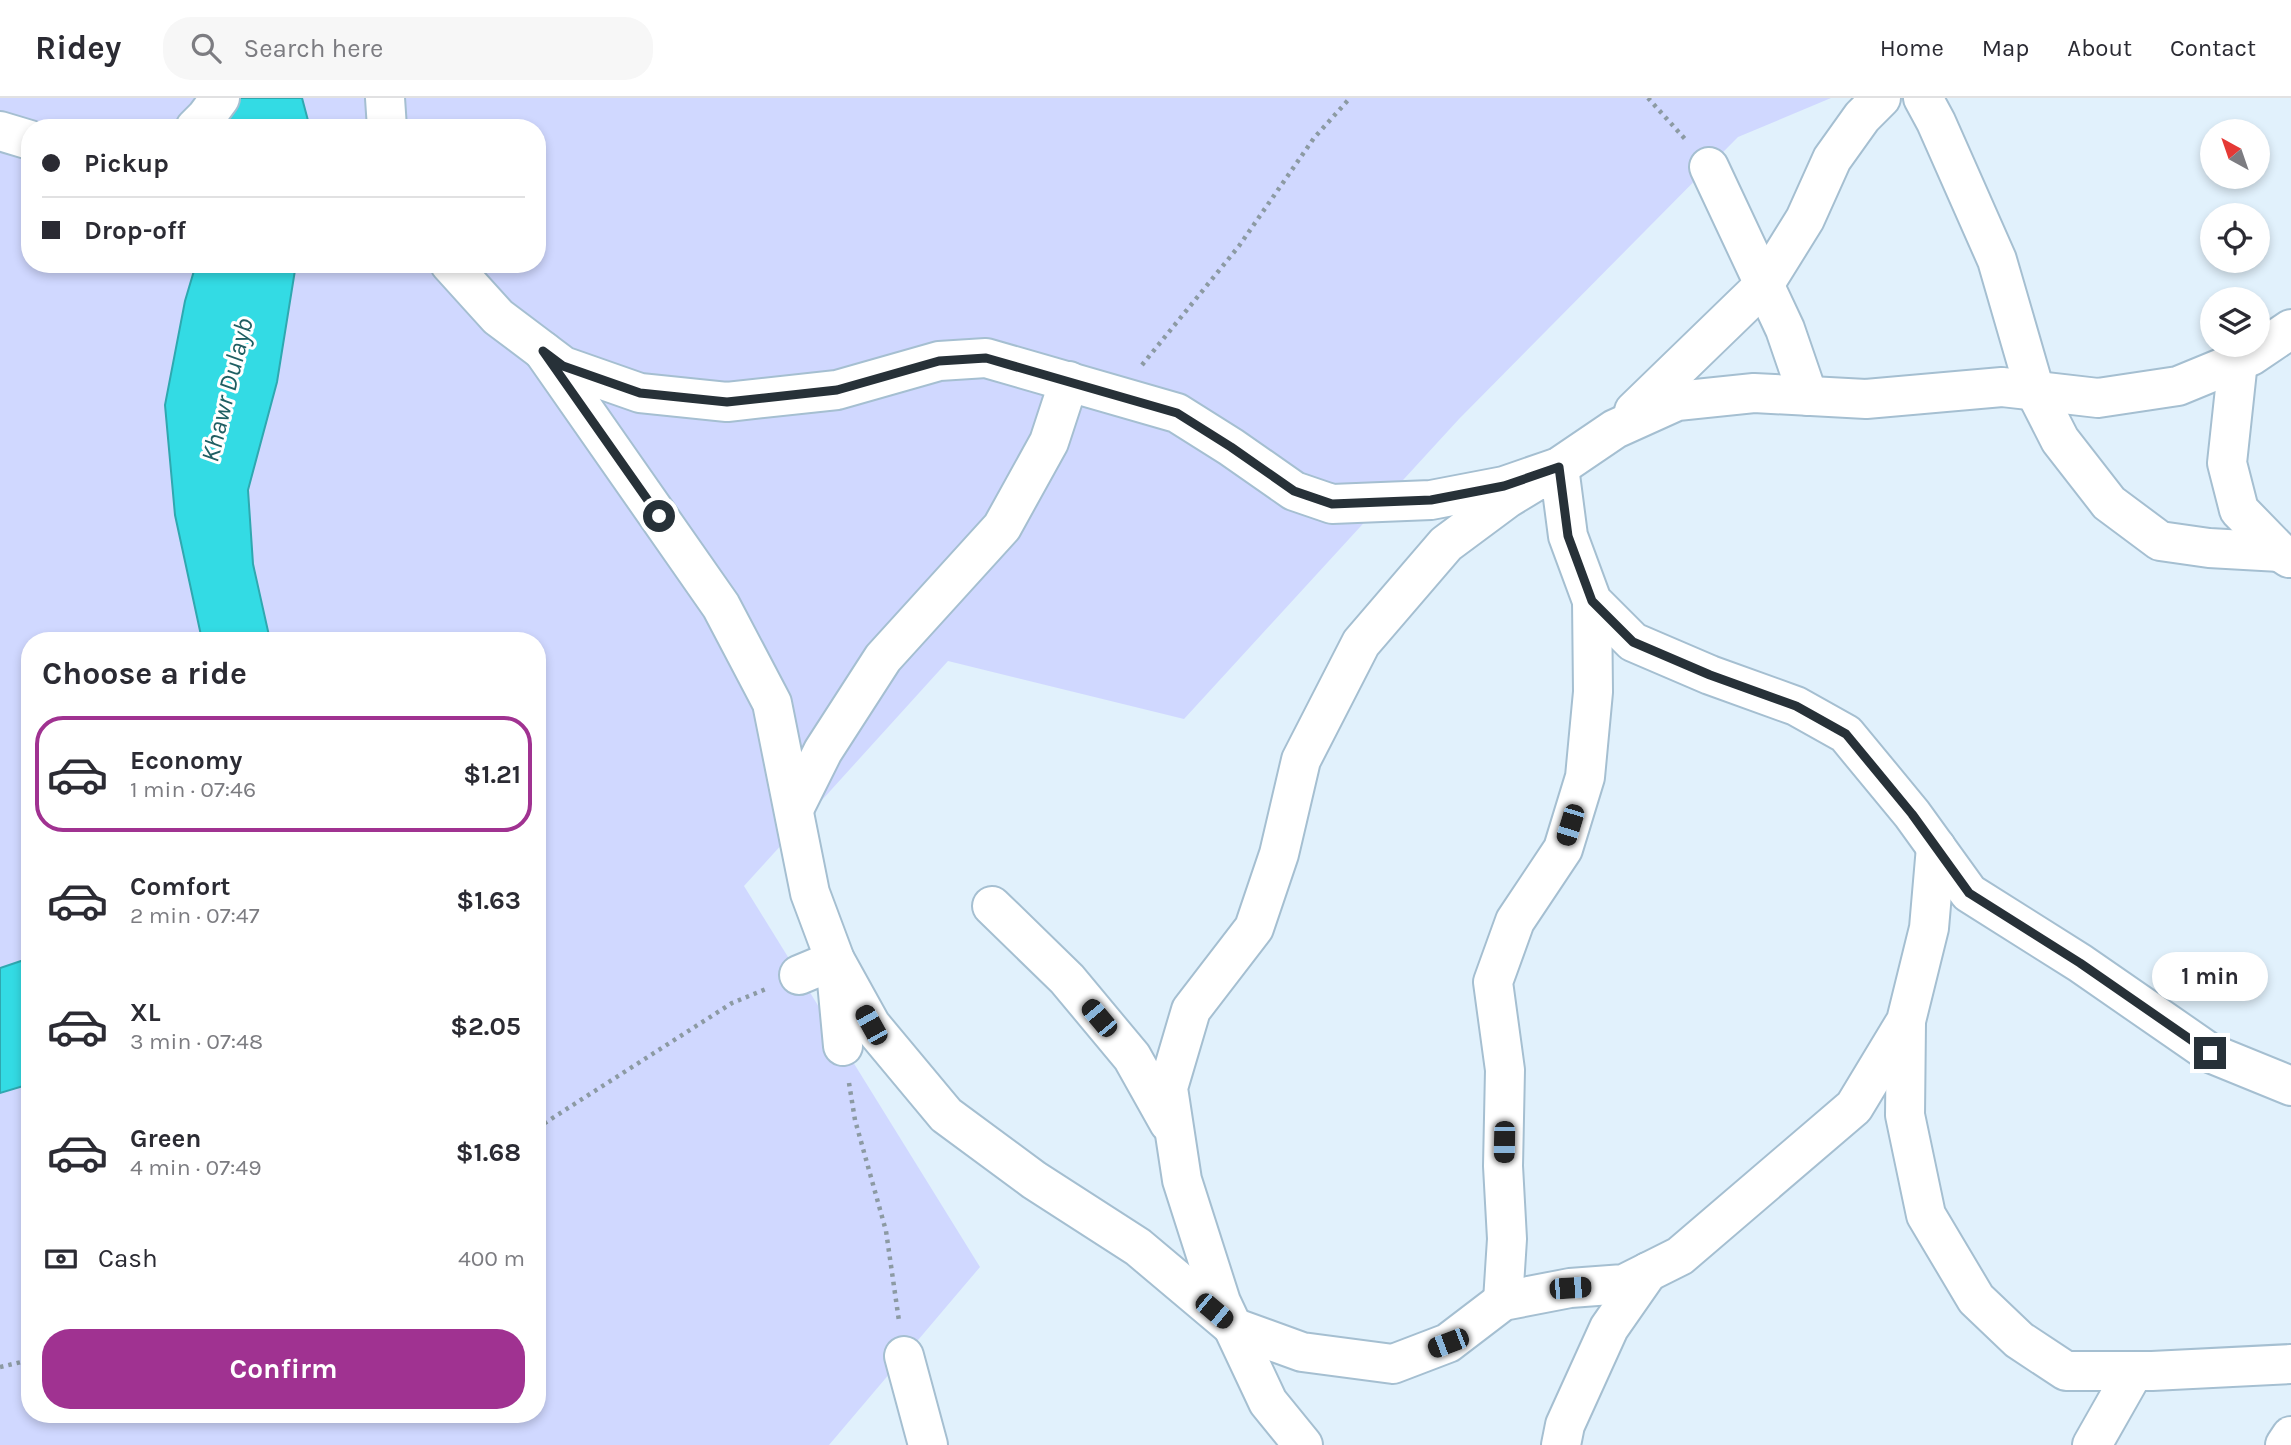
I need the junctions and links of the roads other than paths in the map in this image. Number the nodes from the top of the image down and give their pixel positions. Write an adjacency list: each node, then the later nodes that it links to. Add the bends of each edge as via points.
1 (220, 98): 5 (street)
2 (385, 98): 6 (street)
3 (1881, 98): 11 (street, via 1832,159 1805,219)
4 (1923, 98): 16 (street, via 1997,260)
5 (204, 119)
6 (386, 119)
7 (0, 131): 8 (street)
8 (21, 137)
9 (1709, 167): 11 (street)
10 (458, 273): 13 (street, via 498,317)
11 (1765, 285): 17 (street); 18 (street)
12 (2288, 336): 14 (street)
13 (543, 351): 15 (street, via 563,366 640,393 727,402 837,390 951,360 986,358); 22 (street, via 721,606 772,703)
14 (2238, 361): 16 (street, via 2178,386 2098,398); 20 (street, via 2227,463 2239,510)
15 (1069, 381): 19 (street, via 1177,413 1294,491 1332,504 1431,500 1504,486); 22 (street, via 1049,442 1002,527 883,658 823,751)
16 (2035, 391): 17 (street, via 2002,387 1866,399); 20 (street, via 2060,440 2109,503 2160,541)
17 (1808, 396): 18 (street, via 1754,393 1677,401)
18 (1615, 429): 19 (street)
19 (1559, 467): 21 (street, via 1568,536); 30 (street, via 1446,544 1361,643 1301,760 1279,854 1254,928 1191,1010 1168,1088)
20 (2286, 556)
21 (1592, 601): 23 (street, via 1633,642 1796,706 1846,734); 32 (street, via 1593,692 1585,776 1563,849 1515,921 1493,982 1505,1070)
22 (794, 809): 25 (street, via 810,893)
23 (1936, 847): 27 (street, via 1929,928); 29 (street, via 1969,893 2210,1053)
24 (992, 906): 30 (street, via 1067,979 1132,1057)
25 (835, 960): 26 (street); 28 (street); 33 (street, via 871,1025 946,1115 1034,1180 1138,1247)
26 (799, 975)
27 (1906, 1021): 31 (street, via 1854,1107 1680,1256); 36 (street, via 1905,1115 1926,1215 1976,1300 2019,1340 2066,1371)
28 (843, 1046)
29 (2291, 1086)
30 (1174, 1131): 33 (street, via 1182,1180)
31 (1648, 1272): 32 (street, via 1624,1284 1570,1288); 40 (street, via 1609,1328 1565,1425)
32 (1503, 1301): 33 (street, via 1448,1343 1393,1364 1303,1352)
33 (1233, 1327): 39 (street, via 1268,1402)
34 (904, 1356): 38 (street)
35 (2291, 1364): 36 (street)
36 (2134, 1371): 41 (street)
37 (2291, 1436): 42 (street)
38 (928, 1445)
39 (1303, 1445)
40 (1561, 1445)
41 (2092, 1445)
42 (2285, 1445)

